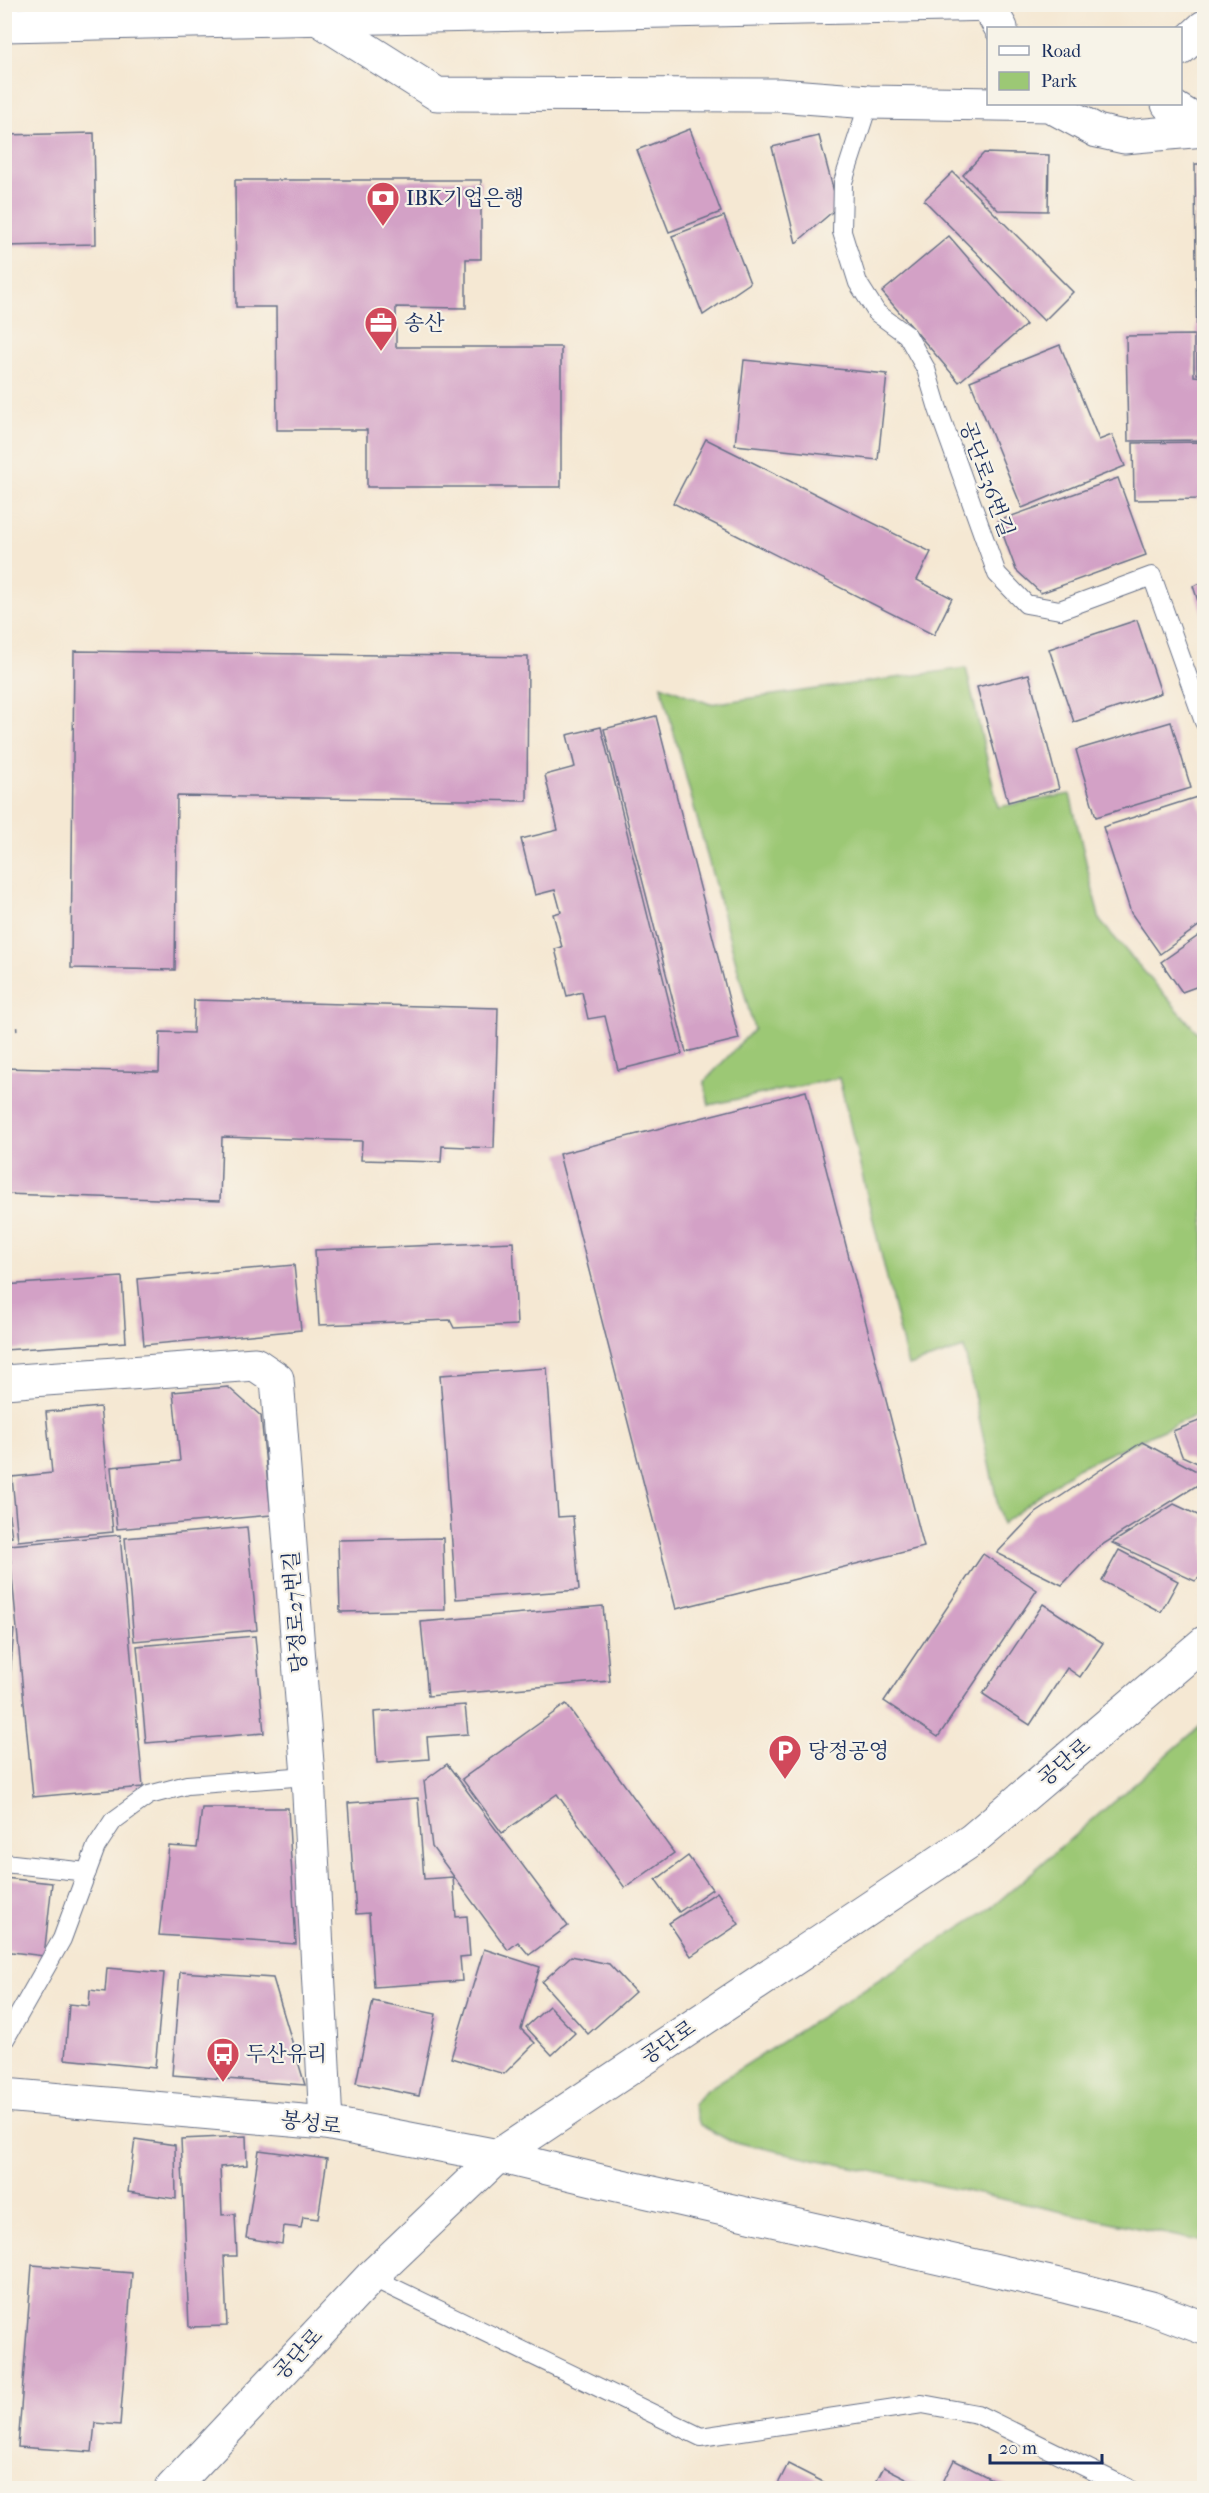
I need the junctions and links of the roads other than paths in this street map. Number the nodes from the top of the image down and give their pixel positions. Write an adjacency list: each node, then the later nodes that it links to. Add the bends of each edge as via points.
1 (993, 11): 2 (street)
2 (320, 20): 3 (street); 6 (street, via 437,94 778,95)
3 (4, 25)
4 (1204, 27): 5 (street)
5 (1182, 47)
6 (869, 102): 7 (street); 12 (lane, 공단로36번길, via 843,182 842,232 858,284 878,313 907,335 926,369 997,574 1026,604 1060,610 1152,576)
7 (987, 103)
8 (1050, 105): 11 (street, via 1097,131 1124,137)
9 (1170, 105): 10 (street)
10 (1204, 124)
11 (1204, 130)
12 (1204, 722)
13 (4, 1382): 15 (street, 당정로27번길, via 255,1364 277,1379)
14 (1204, 1643): 21 (street, 공단로, via 972,1840)
15 (308, 1776): 17 (lane, via 187,1785 148,1795 114,1821 96,1846); 20 (street, 당정로27번길)
16 (4, 1863): 17 (lane)
17 (87, 1872): 18 (lane, via 62,1939)
18 (4, 2041)
19 (4, 2095): 20 (street, 봉성로)
20 (326, 2123): 21 (street, 봉성로)
21 (498, 2156): 22 (street, 공단로); 23 (street, 봉성로, via 1068,2287 1151,2308)
22 (370, 2277): 24 (street, 공단로); 25 (lane, via 701,2437 922,2404 977,2414)
23 (1204, 2328)
24 (172, 2488)
25 (1128, 2488)

